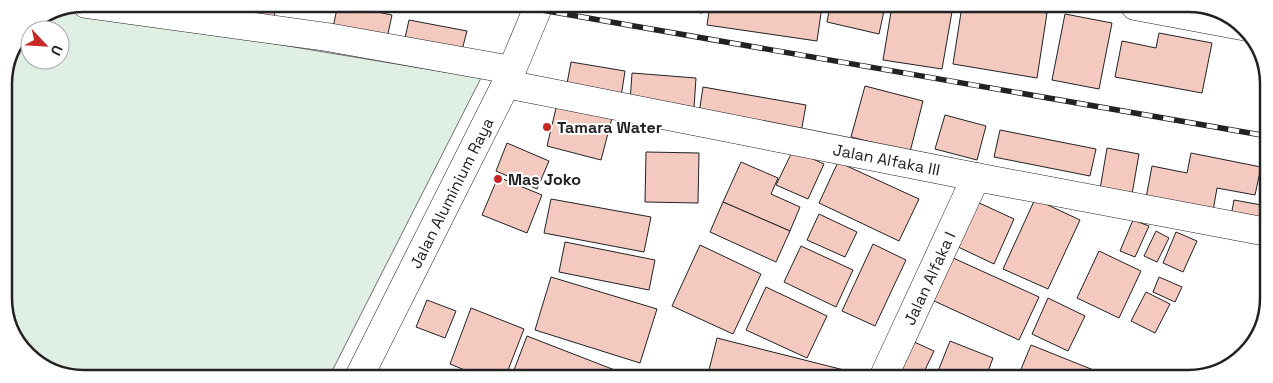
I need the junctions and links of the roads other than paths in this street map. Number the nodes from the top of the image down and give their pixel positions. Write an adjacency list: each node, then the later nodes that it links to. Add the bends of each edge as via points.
1 (144, 12): 5 (street, Jalan Alfaka III, via 327,37)
2 (536, 12): 5 (street, Jalan Aluminium Raya)
3 (1167, 12): 4 (street)
4 (1226, 23)
5 (509, 77): 6 (street, Jalan Alfaka III); 8 (street, Jalan Aluminium Raya)
6 (976, 177): 7 (street, Jalan Alfaka III); 9 (street, Jalan Alfaka I)
7 (1260, 231)
8 (362, 370)
9 (887, 370)

